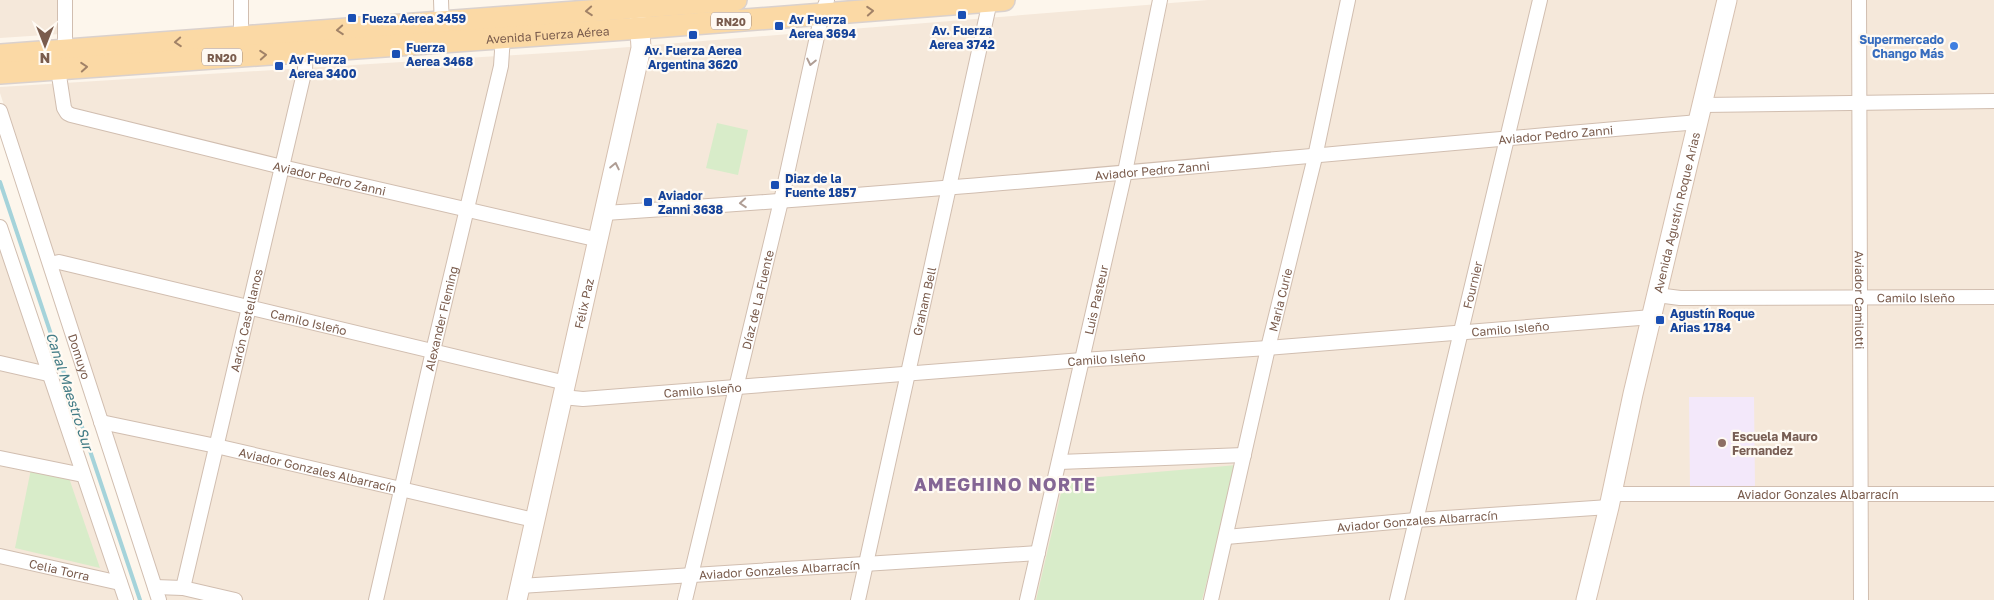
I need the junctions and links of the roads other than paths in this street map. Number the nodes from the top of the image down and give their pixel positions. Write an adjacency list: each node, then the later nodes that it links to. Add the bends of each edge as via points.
1 (65, 0): 18 (street)
2 (241, 0): 15 (street)
3 (441, 0): 13 (street)
4 (736, 0): 12 (main road, Avenida Fuerza Aérea / RN20)
5 (997, 0): 11 (main road, Avenida Fuerza Aérea / RN20, one-way to 5); 28 (street, Graham Bell)
6 (1160, 0): 27 (street, Luis Pasteur)
7 (1348, 0): 25 (street, Maria Curie)
8 (1540, 0): 24 (street, Fournier)
9 (1727, 0): 23 (main road, Avenida Agustín Roque Arias)
10 (1859, 0): 21 (street, Aviador Camilotti)
11 (824, 7): 12 (main road, Avenida Fuerza Aérea / RN20); 29 (street, Díaz de La Fuente, one-way to 29)
12 (639, 12): 13 (main road, Avenida Fuerza Aérea / RN20, one-way to 13); 14 (main road, Avenida Fuerza Aérea / RN20); 31 (main road, Félix Paz, one-way to 12, via 641,48)
13 (442, 32): 14 (main road, Avenida Fuerza Aérea / RN20); 15 (main road, Avenida Fuerza Aérea / RN20, one-way to 15); 16 (main road, Avenida Fuerza Aérea / RN20)
14 (503, 36): 30 (street, Alexander Fleming, via 501,66)
15 (241, 37): 18 (main road, Avenida Fuerza Aérea / RN20, one-way to 18)
16 (306, 52): 18 (main road, Avenida Fuerza Aérea / RN20, one-way to 16); 26 (street, Aarón Castellanos)
17 (0, 55): 18 (main road, Avenida Fuerza Aérea / RN20)
18 (62, 60): 19 (main road, Avenida Fuerza Aérea / RN20); 26 (street, Aviador Pedro Zanni, via 64,108 71,115)
19 (0, 73)
20 (1994, 100): 21 (street, Aviador Pedro Zanni)
21 (1860, 102): 23 (street, Aviador Pedro Zanni); 36 (street, Aviador Camilotti)
22 (0, 112): 34 (street, Domuyo)
23 (1701, 113): 24 (street, Aviador Pedro Zanni); 35 (main road, Avenida Agustín Roque Arias)
24 (1508, 138): 25 (street, Aviador Pedro Zanni); 40 (street, Fournier)
25 (1315, 156): 27 (street, Aviador Pedro Zanni); 41 (street, Maria Curie)
26 (282, 167): 30 (street, Aviador Pedro Zanni); 38 (street, Aarón Castellanos)
27 (1124, 172): 28 (street, Aviador Pedro Zanni); 43 (street, Luis Pasteur)
28 (950, 186): 29 (street, Aviador Pedro Zanni); 46 (street, Graham Bell)
29 (780, 201): 31 (street, Aviador Pedro Zanni, one-way to 31); 47 (street, Díaz de La Fuente)
30 (467, 210): 33 (street, Aviador Pedro Zanni); 42 (street, Alexander Fleming)
31 (605, 213): 33 (main road, Félix Paz)
32 (0, 227): 45 (street)
33 (599, 240): 48 (main road, Félix Paz)
34 (51, 264): 38 (street, Camilo Isleño, via 59,262); 49 (street, Domuyo)
35 (1657, 295): 36 (street, Camilo Isleño, via 1680,298); 39 (main road, Avenida Agustín Roque Arias)
36 (1860, 296): 37 (street, Camilo Isleño); 56 (street, Aviador Camilotti)
37 (1994, 298)
38 (248, 308): 42 (street, Camilo Isleño); 50 (street, Aarón Castellanos)
39 (1652, 316): 40 (street, Camilo Isleño); 58 (main road, Avenida Agustín Roque Arias)
40 (1461, 332): 41 (street, Camilo Isleño); 60 (street, Fournier)
41 (1268, 348): 43 (street, Camilo Isleño); 51 (street, Maria Curie)
42 (433, 350): 48 (street, Camilo Isleño); 55 (street, Alexander Fleming)
43 (1082, 360): 46 (street, Camilo Isleño); 53 (street, Luis Pasteur)
44 (0, 362): 45 (street)
45 (48, 374): 54 (street)
46 (908, 375): 47 (street, Camilo Isleño); 64 (street, Graham Bell)
47 (735, 387): 48 (street, Camilo Isleño, via 583,399); 65 (street, Díaz de La Fuente)
48 (564, 390): 59 (main road, Félix Paz)
49 (102, 422): 50 (street, Aviador Gonzales Albarracín); 68 (street, Domuyo)
50 (216, 446): 55 (street, Aviador Gonzales Albarracín); 67 (street, Aarón Castellanos)
51 (1244, 455): 53 (street); 61 (street, Maria Curie)
52 (0, 458): 54 (street)
53 (1059, 462): 62 (street, Luis Pasteur)
54 (83, 476): 66 (street)
55 (402, 489): 59 (street, Aviador Gonzales Albarracín); 72 (street, Alexander Fleming)
56 (1861, 494): 57 (street, Aviador Gonzales Albarracín); 58 (street, Aviador Gonzales Albarracín); 79 (street, Aviador Camilotti)
57 (1994, 494)
58 (1610, 500): 60 (street, Aviador Gonzales Albarracín); 78 (main road, Avenida Agustín Roque Arias)
59 (534, 520): 69 (main road, Félix Paz)
60 (1416, 520): 61 (street, Aviador Gonzales Albarracín); 77 (street, Fournier)
61 (1226, 537): 76 (street, Maria Curie)
62 (1038, 554): 64 (street, Aviador Gonzales Albarracín); 75 (street, Luis Pasteur)
63 (0, 556): 66 (street, Celia Torra)
64 (866, 564): 65 (street, Aviador Gonzales Albarracín); 74 (street, Graham Bell)
65 (690, 576): 69 (street, Aviador Gonzales Albarracín); 73 (street, Díaz de La Fuente)
66 (120, 583): 70 (street)
67 (183, 588): 68 (street); 71 (street)
68 (157, 593)
69 (519, 593)
70 (126, 600)
71 (235, 600)
72 (376, 600)
73 (684, 600)
74 (858, 600)
75 (1028, 600)
76 (1212, 600)
77 (1398, 600)
78 (1586, 600)
79 (1861, 600)

